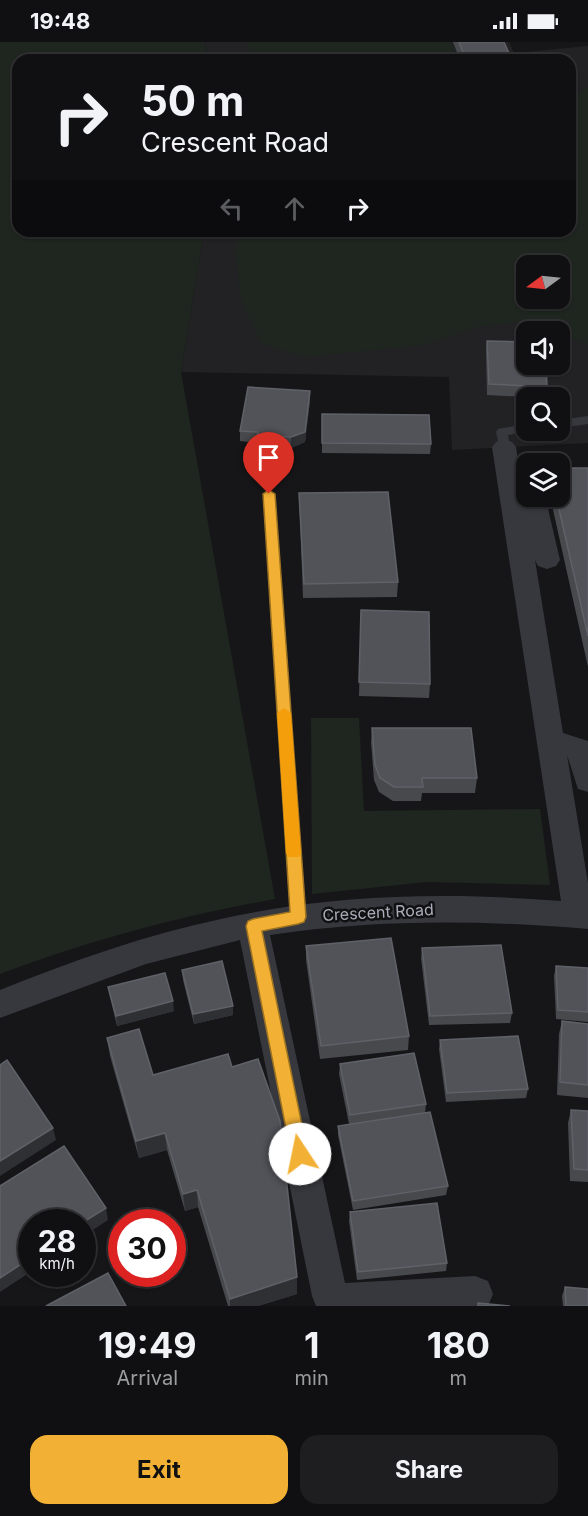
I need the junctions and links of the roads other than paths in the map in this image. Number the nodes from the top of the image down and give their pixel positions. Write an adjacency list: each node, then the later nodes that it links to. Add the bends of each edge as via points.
1 (588, 420): 2 (lane)
2 (570, 423)
3 (516, 430): 4 (lane, via 502,432)
4 (504, 447): 7 (street)
5 (269, 494): 11 (lane)
6 (535, 507): 7 (street)
7 (546, 560): 8 (street)
8 (552, 743): 9 (street, via 580,748); 10 (street)
9 (588, 781)
10 (583, 916): 11 (street, Crescent Road, via 429,908)
11 (298, 917): 12 (street, Crescent Road)
12 (253, 926): 13 (street, Crescent Road, via 137,954); 14 (street, via 330,1296 339,1300)
13 (0, 1004)
14 (475, 1294)

